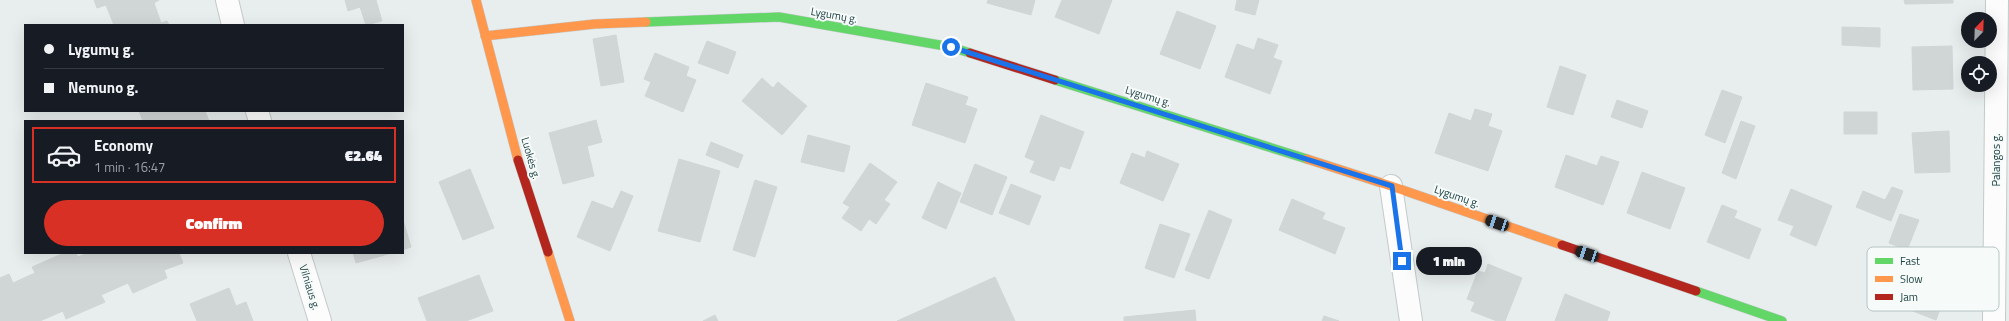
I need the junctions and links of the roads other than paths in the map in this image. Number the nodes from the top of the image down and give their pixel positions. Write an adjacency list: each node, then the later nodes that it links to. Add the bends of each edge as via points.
1 (226, 0): 4 (street)
2 (476, 0): 5 (street, Luokės g.)
3 (1997, 0): 7 (street, Palangos g.)
4 (233, 24)
5 (485, 36): 6 (street, Lygumų g., via 595,24 779,17 951,47); 11 (street, Luokės g., via 518,160)
6 (1392, 186): 12 (street); 13 (street, Lygumų g.)
7 (1995, 247)
8 (299, 254): 10 (street, Vilniaus g.)
9 (1994, 311): 14 (street, Palangos g.)
10 (320, 321)
11 (570, 321)
12 (1411, 321)
13 (1782, 321)
14 (1994, 321)

